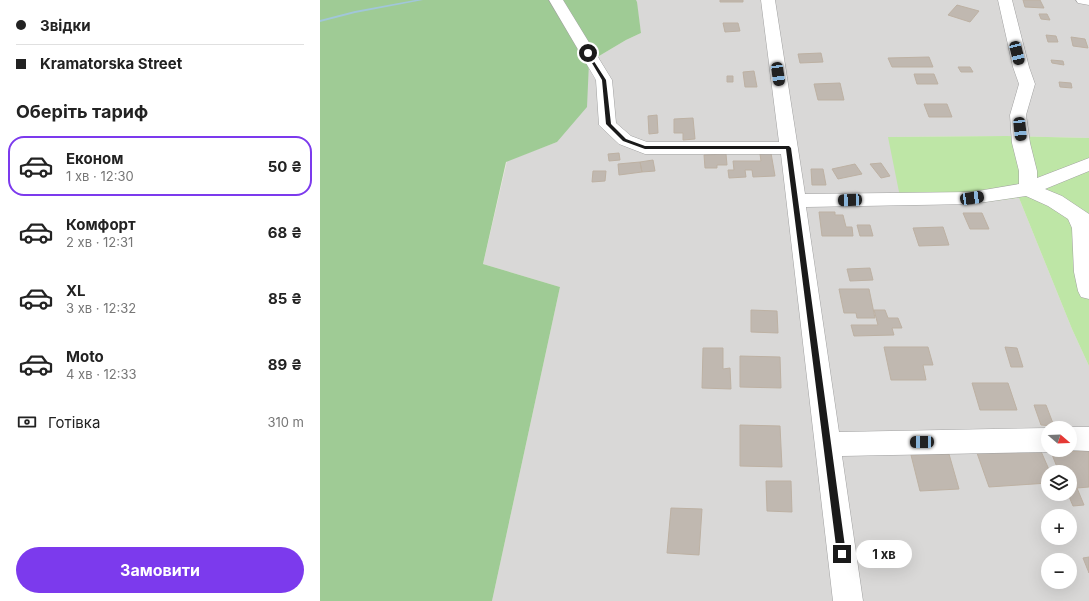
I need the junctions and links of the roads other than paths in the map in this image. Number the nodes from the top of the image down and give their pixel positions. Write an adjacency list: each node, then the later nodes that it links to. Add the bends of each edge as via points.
1 (556, 0): 6 (street, via 604,80 608,124 625,140 645,148)
2 (768, 0): 6 (street)
3 (1005, 0): 8 (street, via 1027,84 1018,115 1028,171)
4 (1083, 0): 5 (street)
5 (1089, 1)
6 (789, 148): 9 (street)
7 (1089, 164): 8 (street)
8 (1028, 189): 9 (street, via 972,198); 10 (street, via 1055,201)
9 (796, 201): 15 (street)
10 (1082, 220): 11 (street, via 1085,272)
11 (1089, 291)
12 (1077, 439): 13 (street)
13 (1089, 439)
14 (1041, 440): 15 (street)
15 (827, 444): 16 (street)
16 (848, 601)

